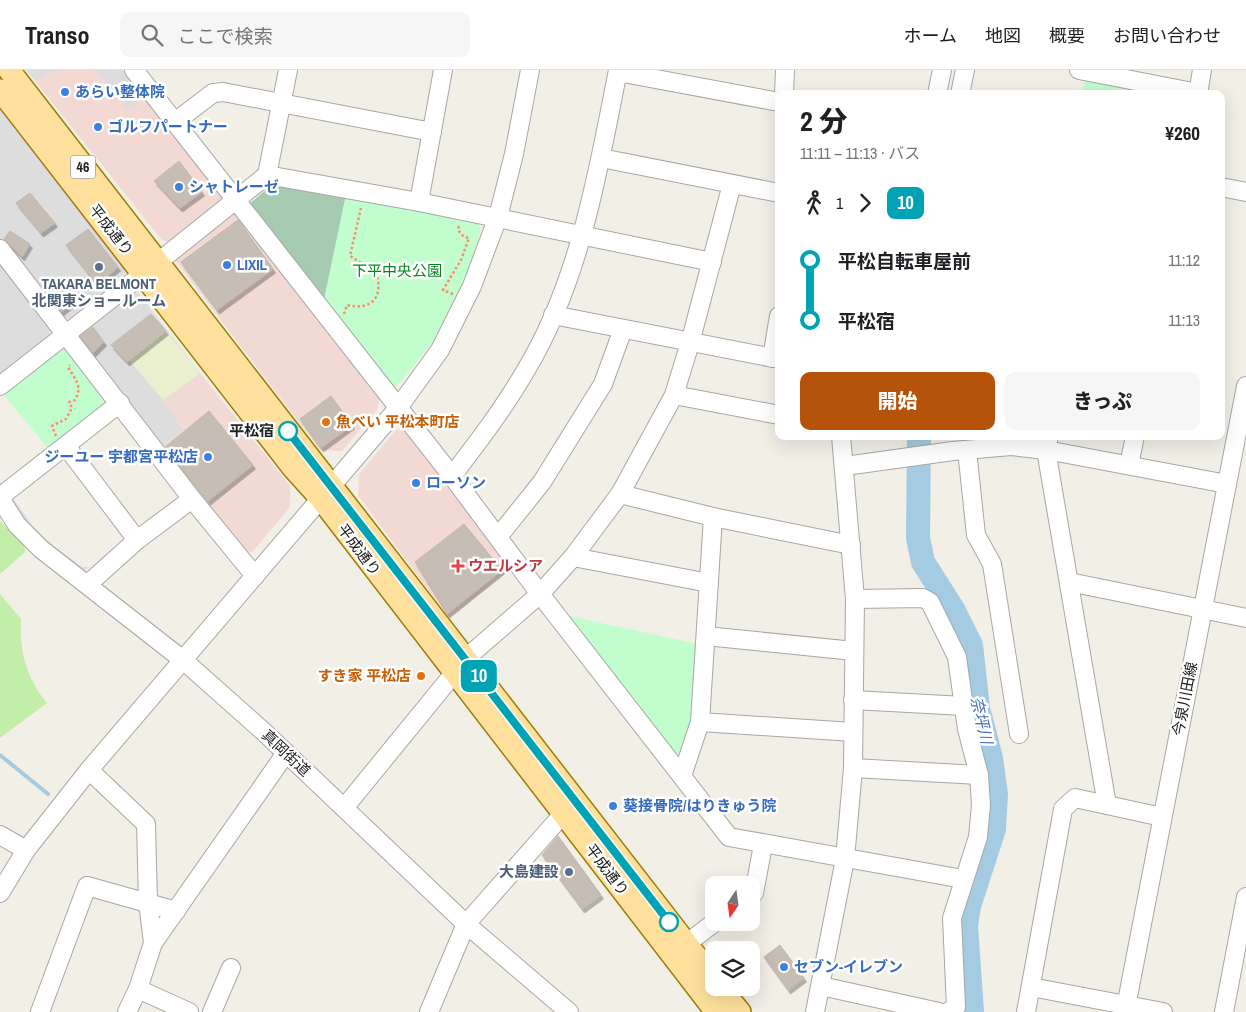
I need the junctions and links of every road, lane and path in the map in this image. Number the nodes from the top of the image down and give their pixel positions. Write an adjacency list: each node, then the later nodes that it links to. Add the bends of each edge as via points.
1 (9, 70): 36 (main road, 平成通り / 46)
2 (134, 70): 20 (street)
3 (288, 70): 19 (street)
4 (443, 70): 21 (street)
5 (530, 70): 31 (street)
6 (785, 70): 13 (street)
7 (942, 70): 14 (street)
8 (965, 70): 15 (street)
9 (1079, 70): 16 (street)
10 (1202, 70): 17 (street)
11 (618, 71): 18 (street); 22 (street)
12 (0, 90): 36 (main road, 平成通り / 46)
13 (784, 90)
14 (938, 90)
15 (961, 90)
16 (1182, 90)
17 (1199, 90)
18 (775, 101)
19 (282, 104): 20 (street, via 223,92 213,93); 21 (street); 23 (street)
20 (175, 122): 28 (street)
21 (432, 132): 29 (street)
22 (601, 158): 24 (street); 33 (street)
23 (267, 175): 28 (street); 29 (street)
24 (732, 184): 26 (street); 35 (street)
25 (1225, 188): 27 (street)
26 (775, 192)
27 (1246, 192)
28 (236, 200): 36 (street); 49 (street)
29 (419, 202): 31 (street)
30 (364, 206): 39 (path, via 360,208 350,256 376,272 379,290 372,302 358,308 347,305)
31 (498, 218): 33 (street); 37 (street)
32 (460, 224): 37 (path, via 458,230 469,238 444,290)
33 (582, 234): 35 (street); 38 (street)
34 (0, 249): 41 (street)
35 (712, 262): 42 (street)
36 (150, 268): 41 (street); 60 (main road, 平成通り / 46)
37 (465, 300): 49 (street, via 440,350)
38 (553, 315): 40 (street); 58 (street, via 526,369)
39 (342, 321)
40 (623, 329): 42 (street); 65 (street, via 603,384 542,482)
41 (66, 334): 43 (street); 45 (street)
42 (690, 343): 44 (street); 47 (street)
43 (81, 353): 48 (street); 55 (path, via 68,367 79,384 79,393 75,400 69,402 72,408 66,419 52,426)
44 (775, 358)
45 (0, 386)
46 (1246, 386): 59 (street, 今泉川田線)
47 (674, 394): 50 (street); 61 (street)
48 (120, 403): 55 (street); 62 (street)
49 (398, 408): 58 (street); 60 (street)
50 (775, 414)
51 (842, 440): 57 (street)
52 (1134, 440): 56 (street)
53 (1047, 443): 54 (street); 56 (street); 70 (street)
54 (958, 446): 57 (street, via 928,454); 85 (street, via 976,535 992,564)
55 (66, 447): 63 (street); 66 (street)
56 (1129, 465): 59 (street)
57 (845, 466): 67 (street)
58 (452, 476): 65 (street)
59 (1227, 484): 75 (street, 今泉川田線)
60 (326, 492): 69 (street); 80 (main road, 平成通り / 46)
61 (620, 494): 64 (street); 68 (street)
62 (192, 499): 66 (street); 69 (street)
63 (2, 505): 72 (street, 真岡街道, via 16,525 41,549)
64 (714, 517): 67 (street); 71 (street)
65 (498, 537): 73 (street)
66 (137, 540): 72 (street)
67 (851, 545): 74 (street)
68 (573, 557): 71 (street); 73 (street)
69 (255, 576): 79 (street)
70 (1069, 582): 75 (street); 91 (street)
71 (709, 583): 77 (street)
72 (88, 584): 79 (street, 真岡街道)
73 (540, 594): 80 (street); 90 (street)
74 (855, 599): 78 (street); 82 (street, via 923,598 930,602 957,657)
75 (1202, 610): 76 (street); 94 (street, 今泉川田線)
76 (1246, 618)
77 (706, 636): 78 (street); 83 (street)
78 (854, 650): 81 (street)
79 (182, 660): 86 (street, 真岡街道); 88 (street)
80 (460, 666): 92 (street); 93 (main road, 平成通り / 46); 108 (main road, 平成通り / 46)
81 (854, 700): 82 (street); 84 (street)
82 (964, 706): 89 (street)
83 (700, 722): 84 (street); 90 (street)
84 (853, 732): 87 (street)
85 (1019, 734)
86 (286, 753): 92 (street, 真岡街道); 104 (street)
87 (853, 768): 89 (street); 98 (street)
88 (89, 770): 97 (street); 103 (street, via 146,824)
89 (979, 774): 100 (street, via 982,805 978,837)
90 (682, 776): 96 (street, via 729,837)
91 (1107, 805): 94 (street); 112 (street, via 1075,798 1063,810)
92 (344, 808): 105 (street, 真岡街道)
93 (564, 813): 105 (street); 122 (main road, 平成通り / 46)
94 (1162, 817): 115 (street, 今泉川田線)
95 (0, 835): 97 (street)
96 (763, 845): 98 (street); 99 (street)
97 (26, 850): 101 (street)
98 (846, 859): 100 (street); 111 (street)
99 (757, 876)
100 (963, 879): 126 (street, via 952,918 956,1007)
101 (0, 893)
102 (1246, 897): 129 (street)
103 (148, 902): 104 (street); 107 (street); 117 (street, via 87,886)
104 (176, 911): 107 (street)
105 (466, 924): 116 (street, 真岡街道); 121 (street)
106 (705, 930): 108 (street)
107 (153, 943): 113 (street)
108 (686, 944): 110 (main road, 平成通り / 46)
109 (231, 968): 120 (street)
110 (705, 968)
111 (821, 986): 124 (street); 125 (street)
112 (1031, 987): 115 (street); 127 (street)
113 (138, 989): 118 (street); 119 (street)
114 (727, 996): 123 (main road)
115 (1126, 1009): 128 (street)
116 (565, 1011)
117 (40, 1012)
118 (127, 1012)
119 (189, 1012)
120 (212, 1012)
121 (429, 1012)
122 (716, 1012)
123 (740, 1012)
124 (814, 1012)
125 (939, 1012)
126 (948, 1012)
127 (1026, 1012)
128 (1163, 1012)
129 (1224, 1012)

